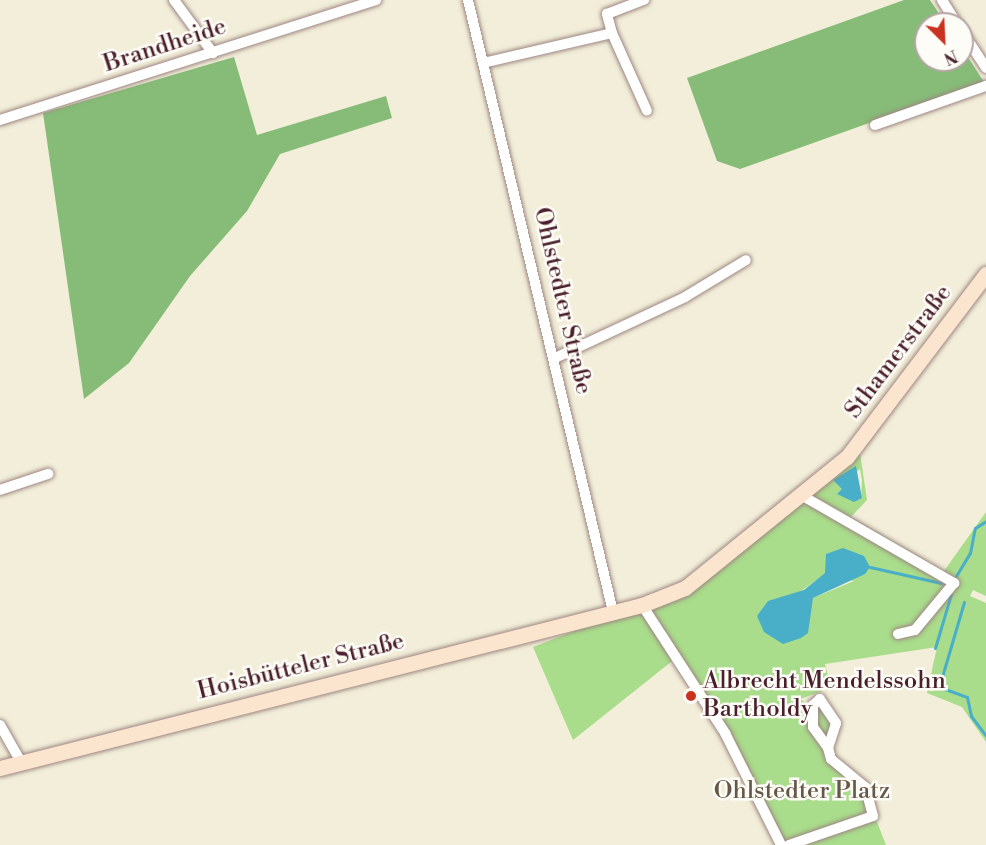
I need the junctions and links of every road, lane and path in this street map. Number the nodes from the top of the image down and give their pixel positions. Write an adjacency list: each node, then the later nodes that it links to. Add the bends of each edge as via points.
1 (174, 0): 7 (street)
2 (376, 0): 7 (street, Brandheide)
3 (468, 0): 8 (street, Ohlstedter Straße)
4 (644, 0): 5 (street, via 607,14)
5 (612, 33): 8 (street); 11 (street)
6 (974, 50): 9 (street)
7 (213, 52): 12 (street, Brandheide)
8 (483, 63): 16 (street, Ohlstedter Straße)
9 (986, 68)
10 (986, 86): 13 (street)
11 (647, 111)
12 (0, 120)
13 (875, 125)
14 (746, 260): 16 (street, via 685,297)
15 (986, 274): 19 (street, Sthamerstraße, via 847,457)
16 (555, 358): 21 (street, Ohlstedter Straße)
17 (48, 474): 18 (street)
18 (0, 490)
19 (801, 495): 20 (street, via 685,588); 22 (street, via 954,582 915,630)
20 (642, 605): 21 (street); 27 (street, via 725,733)
21 (613, 612): 25 (street, Hoisbütteler Straße)
22 (898, 634)
23 (0, 725): 25 (street)
24 (828, 748): 28 (street, via 834,764 865,787 873,816)
25 (21, 762): 26 (street, Hoisbütteler Straße)
26 (0, 768)
27 (781, 845)
28 (789, 845)

